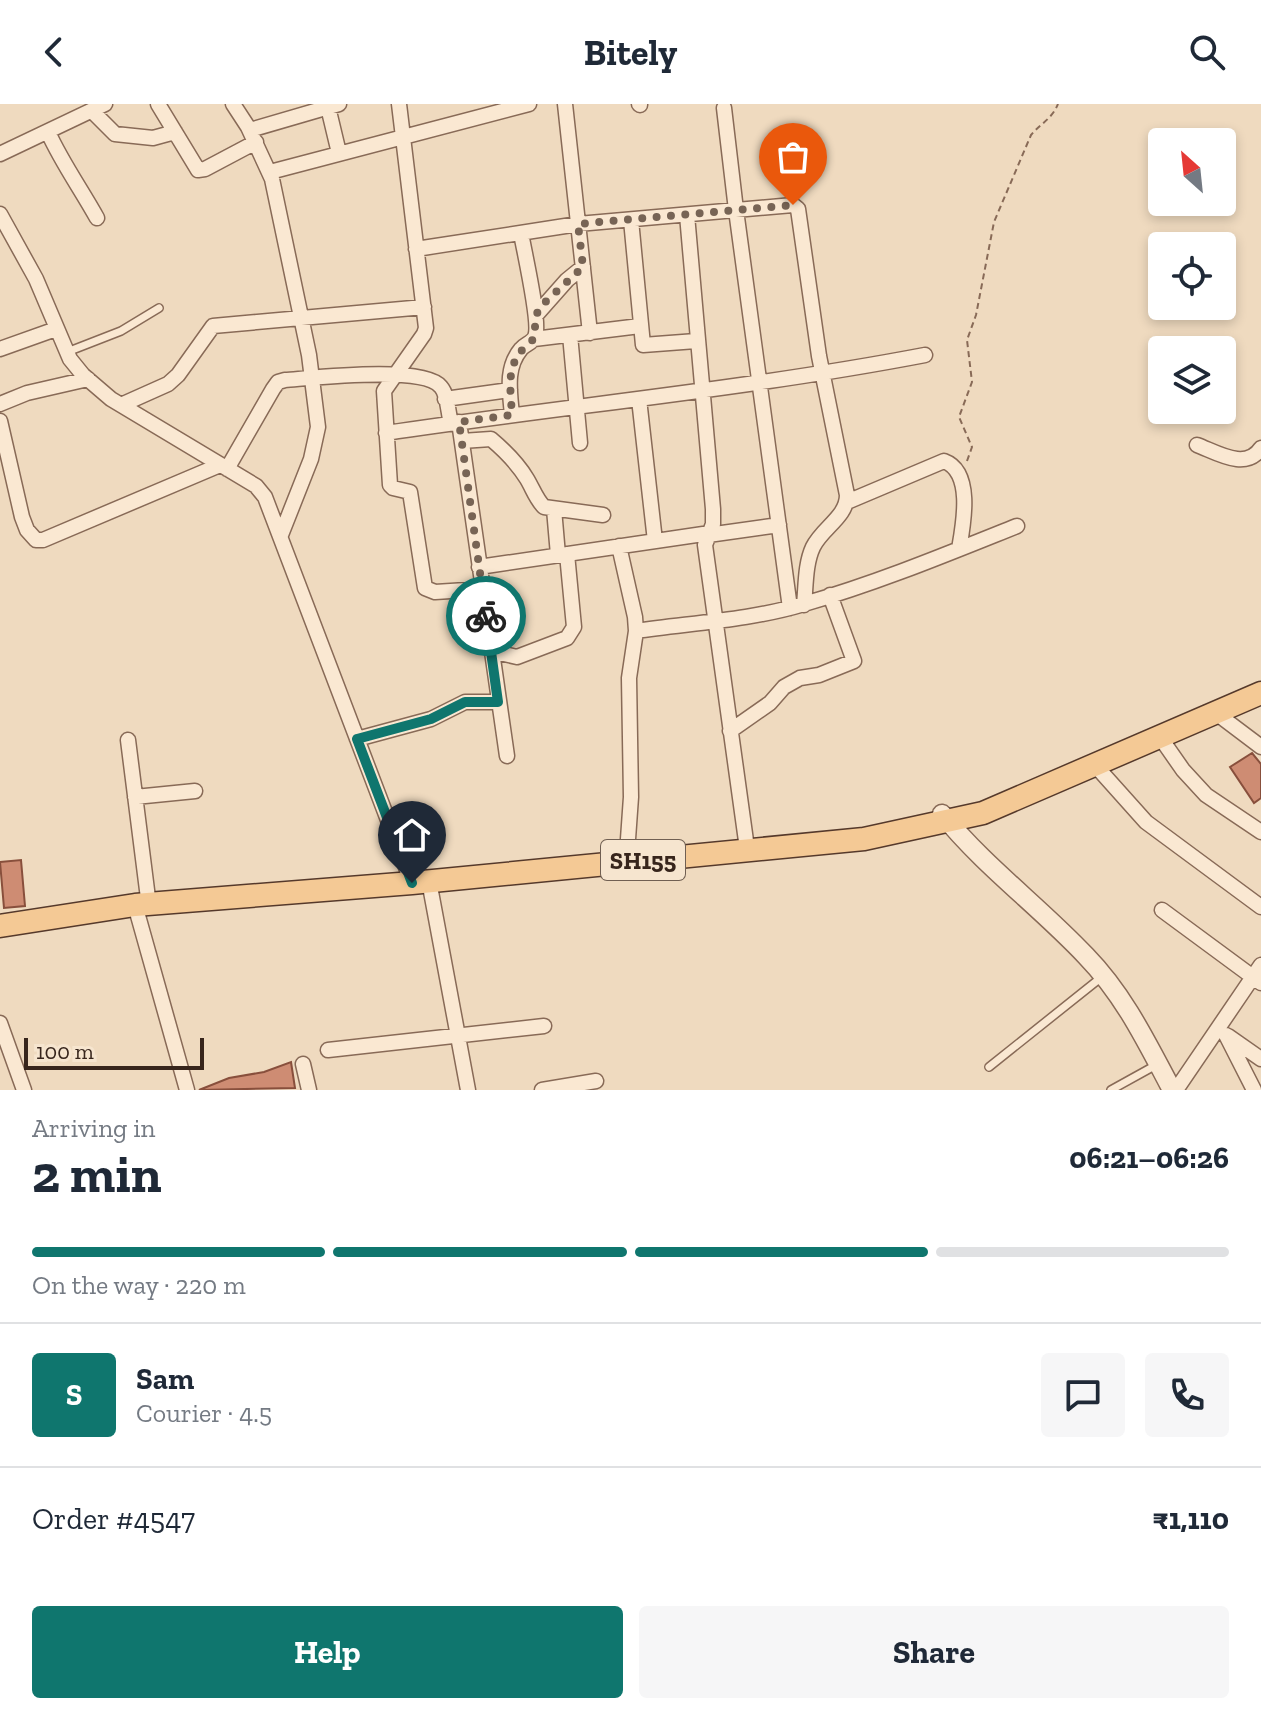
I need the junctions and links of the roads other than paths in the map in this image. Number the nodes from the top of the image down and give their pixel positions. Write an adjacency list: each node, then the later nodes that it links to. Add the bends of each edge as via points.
1 (158, 104): 11 (street)
2 (233, 104): 12 (street)
3 (399, 104): 13 (street)
4 (529, 104): 13 (street)
5 (565, 104): 22 (street)
6 (334, 106): 8 (street); 14 (street)
7 (98, 107): 10 (street); 11 (street, via 115,134 153,138)
8 (310, 108): 12 (street)
9 (724, 108): 17 (street)
10 (48, 132): 15 (street); 20 (street)
11 (175, 132): 12 (street, via 198,170)
12 (253, 136): 16 (street)
13 (402, 136): 14 (street); 24 (street)
14 (339, 153): 16 (street)
15 (0, 154)
16 (270, 172): 29 (street)
17 (736, 210): 19 (street); 40 (street, via 793,205 798,209); 43 (street)
18 (0, 214): 31 (street)
19 (687, 215): 21 (street); 35 (street)
20 (97, 218)
21 (631, 220): 22 (street); 30 (street)
22 (578, 224): 23 (street); 25 (street)
23 (521, 233): 24 (street); 28 (street)
24 (416, 249): 26 (street)
25 (583, 267): 28 (street); 32 (street)
26 (424, 307): 29 (street); 39 (street, via 424,334)
27 (159, 308): 37 (lane, via 121,331)
28 (536, 315): 34 (street)
29 (302, 319): 41 (street); 49 (street, via 213,326 168,384)
30 (640, 326): 32 (street); 35 (street, via 645,347)
31 (56, 329): 36 (street); 37 (street)
32 (590, 333): 33 (street)
33 (570, 335): 34 (street); 50 (street)
34 (534, 339): 44 (street, via 516,359 509,374)
35 (696, 341): 45 (street)
36 (0, 349)
37 (67, 352): 42 (street)
38 (925, 355): 40 (street)
39 (395, 373): 41 (street); 46 (street, via 436,382); 54 (street, via 384,391)
40 (822, 374): 43 (street); 60 (street)
41 (312, 378): 59 (street, via 278,382); 66 (street, via 317,442)
42 (88, 379): 48 (street); 49 (street)
43 (760, 384): 45 (street); 63 (street)
44 (510, 390): 46 (street); 51 (street)
45 (701, 392): 47 (street); 65 (street, via 713,509)
46 (445, 399): 53 (street)
47 (639, 399): 50 (street); 67 (street)
48 (0, 404)
49 (121, 405): 59 (street)
50 (578, 407): 51 (street); 56 (street)
51 (512, 415): 53 (street)
52 (0, 421): 59 (street, via 22,517 36,540)
53 (455, 423): 54 (street); 55 (street)
54 (386, 433): 72 (street, via 390,485 410,492 425,588)
55 (462, 441): 61 (street, via 491,439 521,471 537,500); 71 (street)
56 (580, 443)
57 (1197, 445): 58 (street, via 1241,461)
58 (1261, 448)
59 (224, 467): 66 (street, via 256,486)
60 (847, 502): 69 (street, via 944,461 958,474 965,503); 74 (street, via 813,547)
61 (554, 509): 62 (street); 70 (street)
62 (603, 515)
63 (779, 525): 65 (street); 74 (street)
64 (1017, 526): 69 (street)
65 (709, 534): 67 (street); 75 (street, via 705,545)
66 (281, 535): 84 (street)
67 (655, 541): 68 (street)
68 (619, 546): 70 (street); 76 (street)
69 (959, 549): 73 (street)
70 (562, 554): 71 (street); 77 (street, via 572,633 528,655)
71 (479, 567): 72 (street)
72 (482, 589): 77 (street)
73 (830, 595): 74 (street); 82 (street, via 854,661 784,687)
74 (797, 606): 75 (street)
75 (716, 619): 76 (street); 82 (street)
76 (636, 631): 94 (street, via 629,678)
77 (491, 651): 80 (street)
78 (1261, 686): 91 (main road, SH155)
79 (1261, 693): 81 (main road, SH155)
80 (498, 702): 84 (street, via 465,702 431,719); 87 (street)
81 (1216, 713): 83 (main road, SH155); 86 (street)
82 (730, 731): 93 (street)
83 (1160, 737): 88 (main road, SH155); 92 (street, via 1199,789)
84 (357, 739): 95 (street)
85 (128, 740): 90 (street)
86 (1261, 747)
87 (507, 756)
88 (1095, 765): 91 (main road, SH155, via 983,813); 97 (street, via 1146,822)
89 (195, 791): 90 (street)
90 (135, 797): 96 (street)
91 (944, 818): 93 (main road, SH155); 95 (main road, SH155, via 864,839); 102 (street)
92 (1261, 832)
93 (746, 841): 94 (main road, SH155)
94 (627, 853): 95 (main road, SH155)
95 (417, 880): 96 (main road, SH155); 106 (street)
96 (142, 902): 99 (main road, SH155); 100 (main road, SH155); 113 (street)
97 (1261, 907)
98 (1162, 910): 101 (street)
99 (0, 914)
100 (0, 926)
101 (1258, 975): 105 (street)
102 (1103, 976): 109 (street); 111 (lane)
103 (0, 1023): 114 (street)
104 (544, 1026): 106 (street)
105 (1222, 1032): 108 (street); 119 (street); 120 (street)
106 (458, 1036): 107 (street); 116 (street)
107 (328, 1050)
108 (1261, 1059)
109 (1158, 1063): 118 (lane); 119 (street)
110 (303, 1064): 115 (street)
111 (989, 1067)
112 (596, 1081): 117 (street)
113 (182, 1089)
114 (24, 1090)
115 (309, 1090)
116 (468, 1090)
117 (542, 1090)
118 (1111, 1090)
119 (1174, 1090)
120 (1254, 1090)

